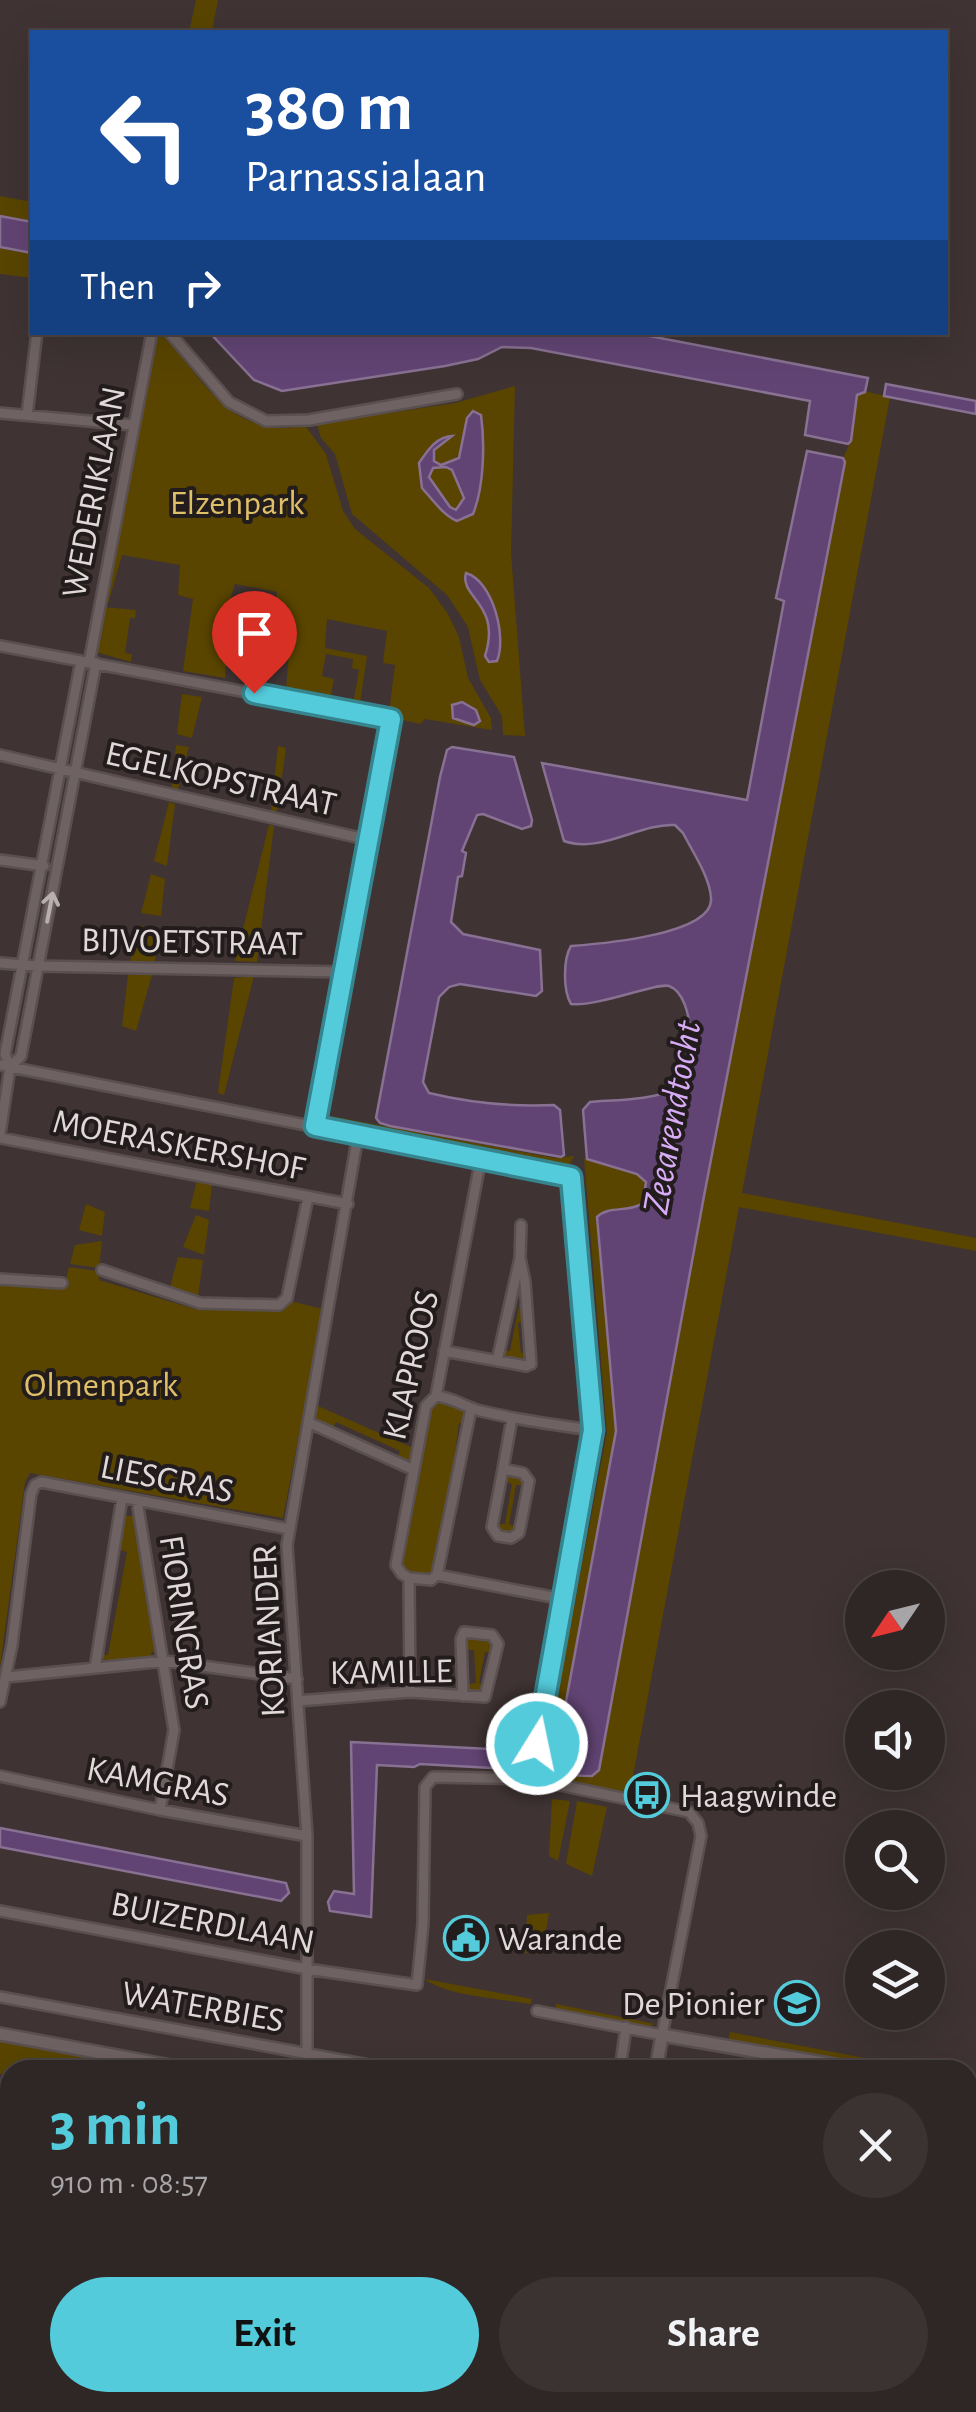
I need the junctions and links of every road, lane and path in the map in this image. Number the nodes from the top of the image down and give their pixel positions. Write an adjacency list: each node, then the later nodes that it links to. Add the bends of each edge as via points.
1 (36, 335): 6 (street)
2 (151, 335): 7 (street, WEDERIKLAAN)
3 (172, 335): 4 (street, via 229,402 266,421 309,420)
4 (457, 394)
5 (0, 413): 6 (street)
6 (27, 415): 7 (street)
7 (132, 425): 9 (street, WEDERIKLAAN)
8 (0, 646): 9 (street)
9 (89, 662): 11 (street, WEDERIKLAAN); 12 (street, WEDERIKLAAN); 13 (street, via 391,719)
10 (0, 755): 11 (street, EGELKOPSTRAAT)
11 (61, 768): 12 (street, EGELKOPSTRAAT); 15 (street, WEDERIKLAAN)
12 (75, 773): 13 (street, EGELKOPSTRAAT); 16 (street, WEDERIKLAAN)
13 (369, 840): 20 (street)
14 (0, 860): 15 (street)
15 (42, 866): 16 (street); 18 (street, WEDERIKLAAN)
16 (57, 869): 19 (street, WEDERIKLAAN, one-way to 16)
17 (0, 963): 18 (street, BIJVOETSTRAAT)
18 (22, 964): 19 (street, BIJVOETSTRAAT); 21 (street, WEDERIKLAAN)
19 (38, 966): 20 (street, BIJVOETSTRAAT); 21 (street, WEDERIKLAAN, via 22,1056)
20 (344, 972): 22 (street)
21 (5, 1066): 22 (street); 24 (street, WEDERIKLAAN)
22 (315, 1126): 23 (street)
23 (358, 1135): 25 (street); 27 (street, KORIANDER)
24 (0, 1136): 26 (street, MOERASKERSHOF)
25 (481, 1158): 33 (street, KLAPROOS); 39 (street, via 571,1177)
26 (308, 1197): 27 (street, MOERASKERSHOF); 30 (street, via 287,1298 279,1304 200,1303)
27 (348, 1204): 38 (street, KORIANDER)
28 (522, 1225): 29 (street)
29 (520, 1258): 34 (street); 34 (street, via 532,1359 526,1366)
30 (102, 1270)
31 (0, 1279): 32 (street)
32 (62, 1283)
33 (444, 1350): 34 (street); 35 (street, KLAPROOS)
34 (497, 1361)
35 (436, 1396): 36 (street); 41 (street, KLAPROOS, via 426,1406)
36 (471, 1408): 37 (street); 45 (street, KLAPROOS)
37 (512, 1418): 39 (street); 40 (street)
38 (310, 1423): 41 (street); 44 (street, KORIANDER)
39 (593, 1430): 47 (street)
40 (503, 1469): 40 (street, via 492,1527 511,1538 519,1533 529,1481)
41 (414, 1470): 46 (street, KLAPROOS, via 396,1565)
42 (122, 1498): 43 (street, LIESGRAS); 49 (street, FIORINGRAS); 50 (street, LIESGRAS, via 36,1484)
43 (137, 1501): 44 (street, LIESGRAS); 48 (street, FIORINGRAS)
44 (289, 1530): 51 (street, KORIANDER)
45 (437, 1575): 46 (street); 47 (street)
46 (409, 1578): 52 (street, KLAPROOS)
47 (563, 1599): 57 (street)
48 (165, 1661): 49 (street); 51 (street); 58 (street, FIORINGRAS, via 174,1730)
49 (95, 1668): 50 (street)
50 (7, 1677): 55 (street)
51 (297, 1680): 54 (street, KORIANDER)
52 (410, 1692): 53 (street, KAMILLE); 54 (street, KAMILLE)
53 (463, 1696): 53 (street, KAMILLE, via 486,1697 498,1644 492,1635 468,1630 461,1638)
54 (298, 1701): 59 (street, KORIANDER)
55 (0, 1702)
56 (0, 1776): 58 (street, KAMGRAS)
57 (531, 1780): 61 (street, BUIZERDLAAN, via 434,1777 425,1787 416,1985); 66 (street, via 684,1809 698,1823 698,1856)
58 (160, 1810): 59 (street, KAMGRAS)
59 (308, 1836): 61 (street, KORIANDER)
60 (0, 1910): 61 (street, BUIZERDLAAN)
61 (307, 1969): 67 (street, KORIANDER)
62 (0, 1997): 67 (street, WATERBIES)
63 (537, 2011): 64 (street)
64 (626, 2027): 66 (street); 71 (street)
65 (0, 2034): 68 (street)
66 (662, 2035): 72 (street); 73 (street)
67 (308, 2054): 69 (street, KORIANDER); 70 (street, WATERBIES)
68 (139, 2060)
69 (308, 2060)
70 (341, 2060)
71 (621, 2060)
72 (658, 2060)
73 (806, 2060)

